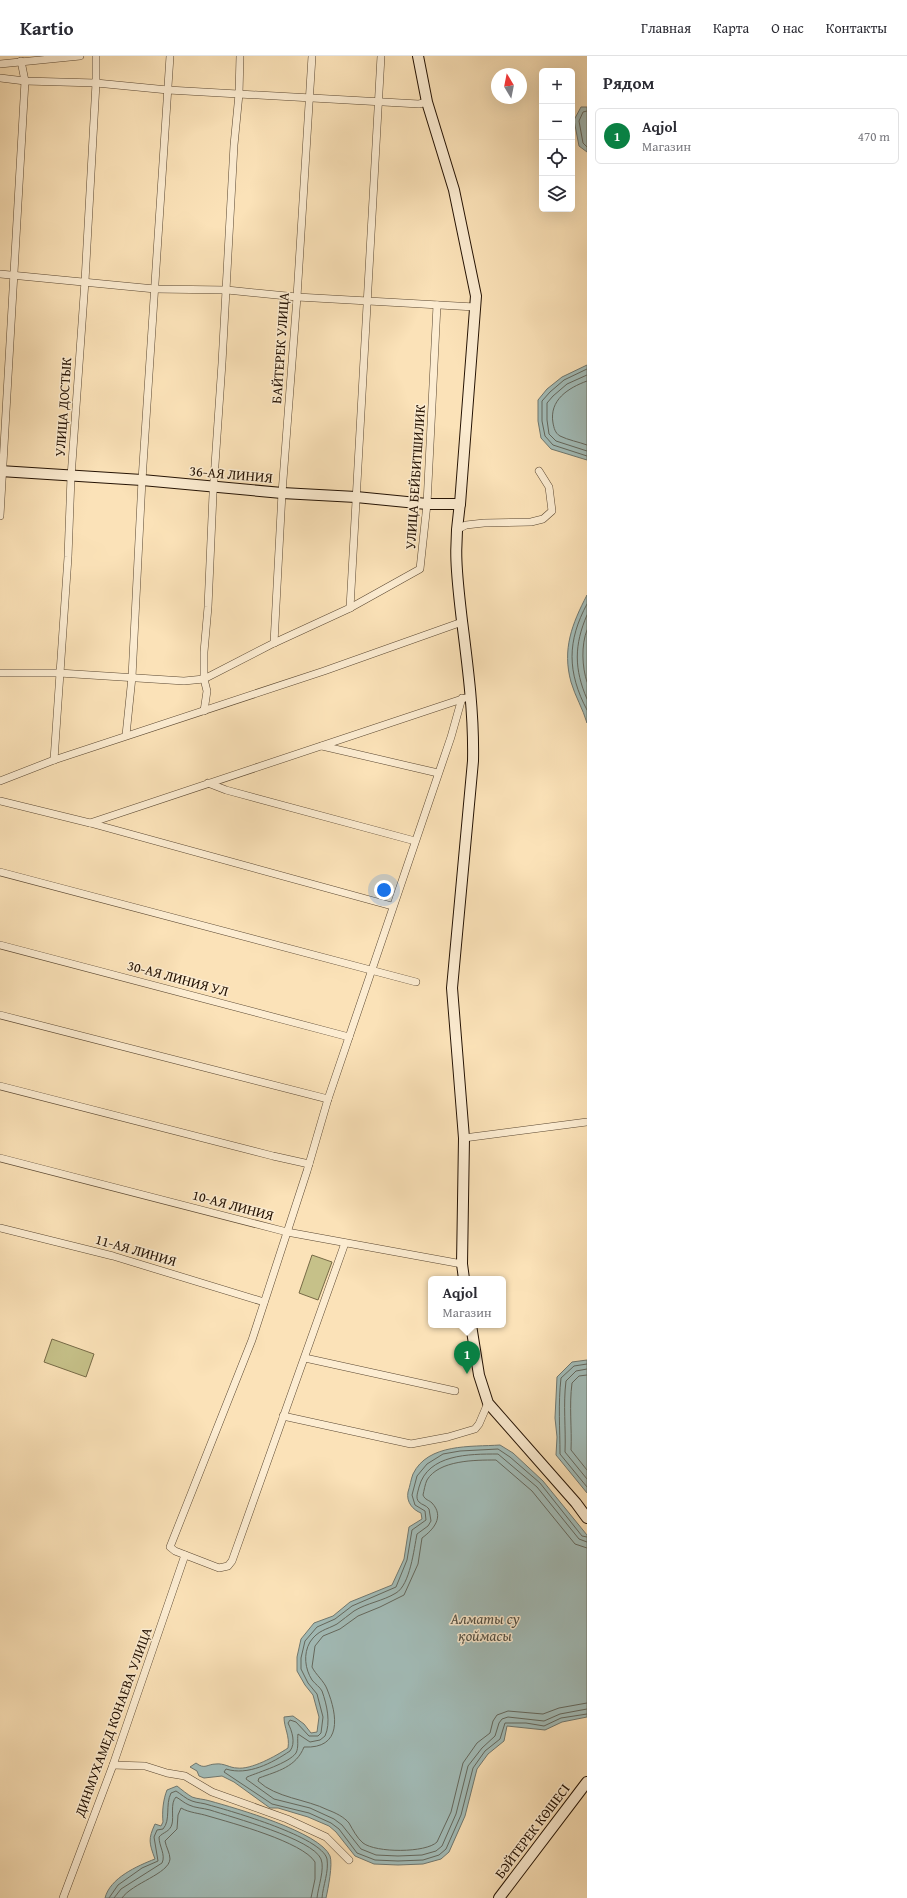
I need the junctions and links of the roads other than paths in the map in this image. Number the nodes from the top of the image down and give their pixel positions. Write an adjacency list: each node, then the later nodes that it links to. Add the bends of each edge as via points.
1 (80, 56): 8 (street)
2 (96, 56): 12 (street, УЛИЦА ДОСТЫК)
3 (170, 56): 13 (street)
4 (240, 56): 14 (street)
5 (312, 56): 15 (street, БАЙТЕРЕК УЛИЦА)
6 (381, 56): 16 (street)
7 (418, 56): 17 (street)
8 (21, 62): 9 (street); 11 (street)
9 (0, 64)
10 (0, 78): 11 (street)
11 (25, 81): 12 (street); 19 (street)
12 (96, 83): 13 (street); 20 (street, УЛИЦА ДОСТЫК)
13 (168, 90): 14 (street); 21 (street)
14 (240, 94): 15 (street); 22 (street, via 234,145)
15 (310, 98): 16 (street); 23 (street, БАЙТЕРЕК УЛИЦА)
16 (379, 102): 17 (street); 24 (street)
17 (427, 102): 26 (street, via 454,190 476,296)
18 (0, 274): 19 (street)
19 (14, 275): 20 (street); 28 (street)
20 (85, 281): 21 (street); 29 (street, УЛИЦА ДОСТЫК)
21 (155, 289): 22 (street); 30 (street)
22 (227, 290): 23 (street); 31 (street)
23 (297, 297): 24 (street); 32 (street, БАЙТЕРЕК УЛИЦА)
24 (368, 301): 25 (street); 33 (street)
25 (437, 306): 26 (street); 34 (street, УЛИЦА БЕЙБИТШИЛИК)
26 (475, 307): 35 (street)
27 (539, 470): 37 (street, via 549,487 552,511 543,519 531,522 484,523)
28 (1, 471): 29 (street, 36-АЯ ЛИНИЯ); 36 (street)
29 (71, 477): 30 (street, 36-АЯ ЛИНИЯ); 42 (street, УЛИЦА ДОСТЫК)
30 (142, 480): 31 (street, 36-АЯ ЛИНИЯ); 43 (street)
31 (214, 487): 32 (street, 36-АЯ ЛИНИЯ); 44 (street)
32 (282, 493): 33 (street, 36-АЯ ЛИНИЯ); 40 (street, БАЙТЕРЕК УЛИЦА)
33 (356, 497): 34 (street, 36-АЯ ЛИНИЯ); 38 (street)
34 (428, 504): 35 (street, 36-АЯ ЛИНИЯ); 38 (street, УЛИЦА БЕЙБИТШИЛИК, via 420,569)
35 (460, 504): 37 (street)
36 (0, 516)
37 (456, 530): 39 (street, via 456,569)
38 (350, 608): 40 (street)
39 (462, 622): 45 (street); 46 (street)
40 (274, 643): 44 (street)
41 (0, 673): 42 (street)
42 (59, 673): 43 (street); 49 (street, УЛИЦА ДОСТЫК)
43 (132, 677): 44 (street, via 184,681); 47 (street)
44 (204, 679): 46 (street)
45 (466, 698): 48 (street); 50 (street); 66 (street, via 473,732 473,761 452,988)
46 (204, 711): 47 (street)
47 (126, 735): 49 (street)
48 (322, 746): 50 (street); 52 (street)
49 (54, 760): 51 (street)
50 (438, 773): 55 (street)
51 (0, 781)
52 (208, 784): 54 (street); 55 (street)
53 (0, 801): 54 (street)
54 (90, 823): 57 (street)
55 (415, 840): 57 (street)
56 (0, 872): 59 (street)
57 (392, 906): 59 (street)
58 (0, 945): 62 (street, 30-АЯ ЛИНИЯ УЛ)
59 (372, 971): 60 (street); 62 (street)
60 (416, 982)
61 (0, 1015): 64 (street)
62 (349, 1037): 64 (street)
63 (0, 1086): 68 (street)
64 (328, 1099): 68 (street)
65 (587, 1122): 66 (street)
66 (464, 1138): 72 (street)
67 (0, 1158): 70 (street, 10-АЯ ЛИНИЯ)
68 (309, 1164): 70 (street)
69 (0, 1228): 74 (street, 11-АЯ ЛИНИЯ, via 113,1256)
70 (287, 1232): 71 (street, 10-АЯ ЛИНИЯ); 74 (street)
71 (345, 1243): 72 (street, 10-АЯ ЛИНИЯ); 76 (street)
72 (462, 1264): 73 (street)
73 (464, 1276)
74 (264, 1302): 81 (street, via 252,1340 170,1547)
75 (471, 1328): 78 (street, via 479,1375)
76 (305, 1358): 77 (street); 79 (street)
77 (455, 1391)
78 (488, 1403): 79 (street, via 479,1424 474,1429 411,1444); 80 (street, via 576,1502)
79 (283, 1416): 81 (street, via 232,1561 228,1566 219,1568)
80 (587, 1518)
81 (185, 1555): 82 (street, ДИНМУХАМЕД КОНАЕВА УЛИЦА)
82 (113, 1765): 84 (street, via 145,1766 185,1776 212,1792 287,1819 326,1837); 85 (street, ДИНМУХАМЕД КОНАЕВА УЛИЦА)
83 (587, 1782): 86 (street, БӘЙТЕРЕК КӨШЕСІ)
84 (349, 1860)
85 (63, 1898)
86 (500, 1898)

